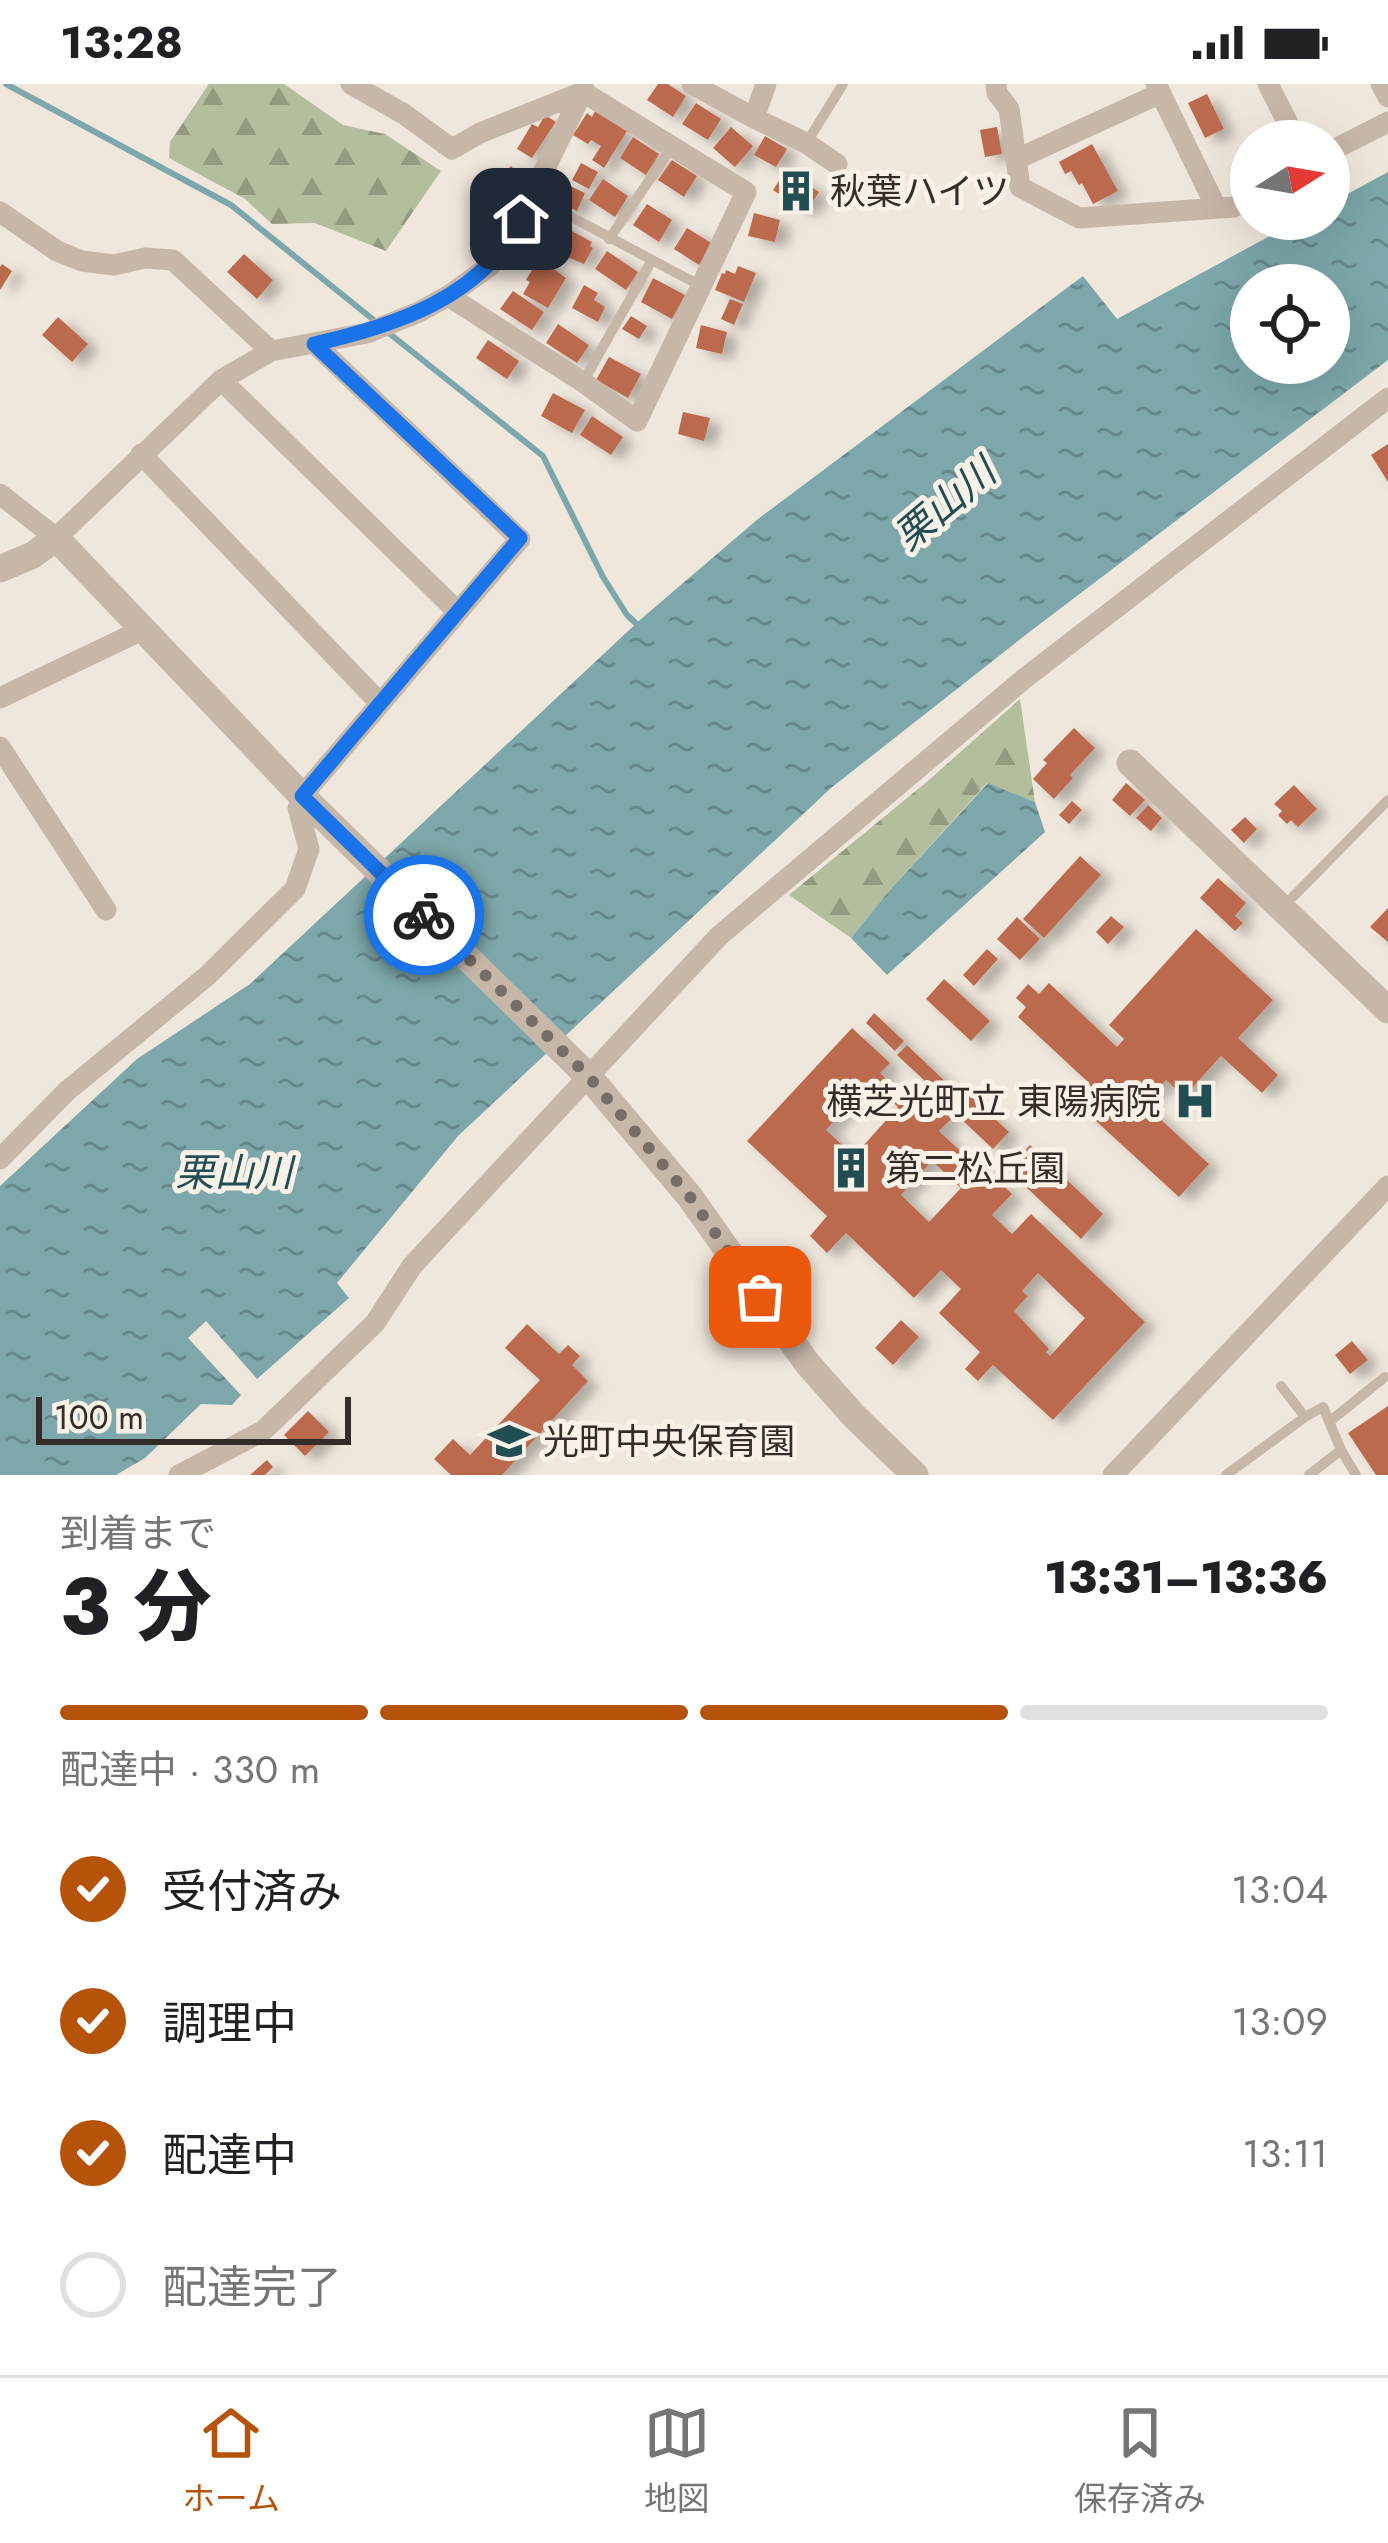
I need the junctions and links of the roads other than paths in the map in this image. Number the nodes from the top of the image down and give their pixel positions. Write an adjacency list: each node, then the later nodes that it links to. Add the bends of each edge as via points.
1 (351, 84): 8 (street, via 452,149)
2 (692, 84): 11 (street)
3 (766, 84): 11 (street)
4 (843, 84): 15 (lane)
5 (995, 84): 17 (street, via 1009,109)
6 (1268, 84): 12 (street)
7 (1382, 84): 10 (street)
8 (585, 88): 16 (street); 19 (street)
9 (1158, 89): 17 (street); 20 (street)
10 (1388, 97)
11 (754, 118): 15 (street)
12 (1286, 120)
13 (1388, 122): 14 (street)
14 (1350, 141)
15 (806, 143): 18 (street)
16 (672, 146): 23 (lane); 25 (street, via 746,192)
17 (1017, 159): 20 (street, via 1020,187 1079,218)
18 (837, 164)
19 (532, 196): 23 (lane); 26 (street, via 490,266)
20 (1216, 207): 21 (street)
21 (1230, 208)
22 (0, 212): 28 (street, via 82,261 173,260)
23 (609, 239): 24 (lane)
24 (651, 262): 25 (lane); 30 (lane)
25 (701, 286): 30 (street, via 637,421)
26 (448, 296): 27 (street, via 367,332); 30 (street)
27 (314, 344): 28 (street); 36 (street, via 520,538)
28 (271, 351): 29 (street)
29 (220, 380): 32 (street); 36 (street)
30 (583, 382)
31 (1388, 398): 47 (street, via 910,773 719,936)
32 (141, 454): 34 (street); 39 (street)
33 (0, 494): 34 (street)
34 (56, 538): 35 (street); 37 (street)
35 (0, 569)
36 (457, 610): 39 (street)
37 (144, 628): 38 (street); 42 (street)
38 (0, 698)
39 (379, 703): 42 (street)
40 (0, 747): 45 (street)
41 (1130, 763): 44 (street)
42 (302, 796): 47 (street); 48 (street, via 309,849 295,889)
43 (1388, 800): 44 (lane)
44 (1282, 908): 46 (street)
45 (106, 910)
46 (1388, 1010)
47 (589, 1077): 55 (street, via 412,1266 375,1323 262,1431); 56 (street, via 690,1197 807,1364)
48 (0, 1159)
49 (1388, 1186): 57 (street)
50 (1385, 1377): 53 (lane)
51 (1281, 1387): 52 (lane)
52 (1305, 1417): 53 (lane, via 1323,1407); 58 (lane)
53 (1329, 1421): 54 (lane)
54 (1341, 1450): 59 (lane); 60 (lane)
55 (179, 1475)
56 (915, 1475)
57 (1113, 1475)
58 (1226, 1475)
59 (1309, 1475)
60 (1357, 1475)

